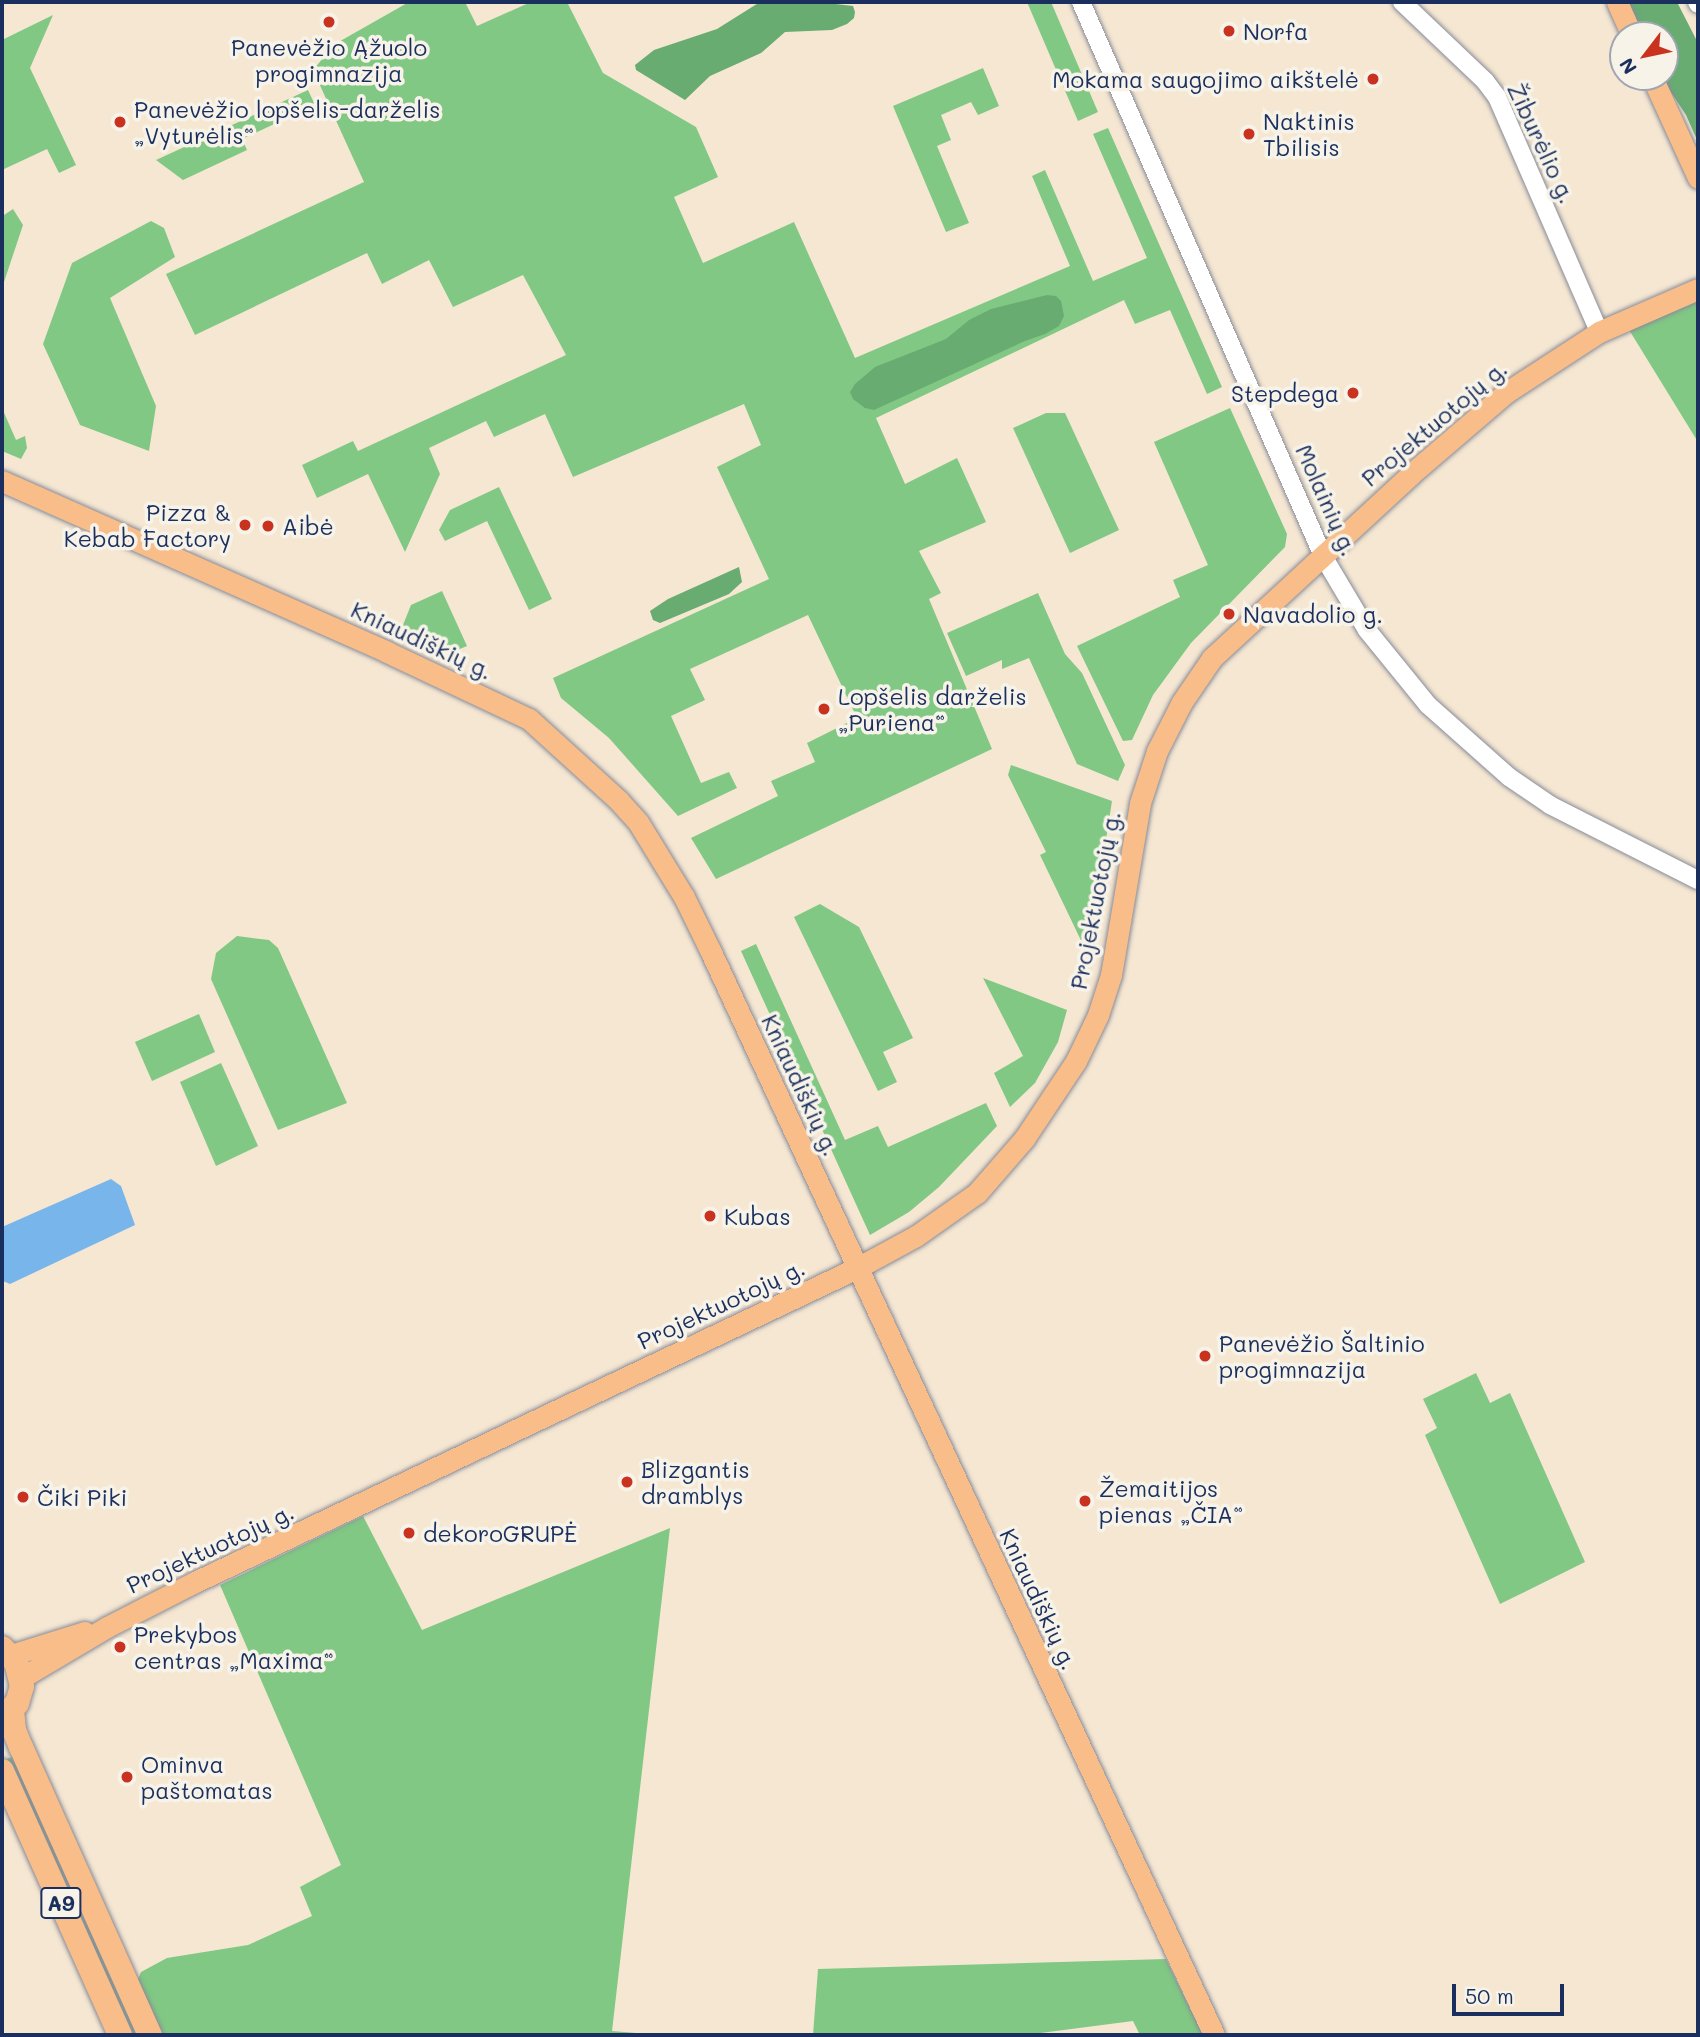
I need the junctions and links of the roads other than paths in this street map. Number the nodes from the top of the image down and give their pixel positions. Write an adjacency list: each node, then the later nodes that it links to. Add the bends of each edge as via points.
1 (1081, 2): 10 (street, Molainių g.)
2 (1402, 2): 8 (street, Žiburėlio g., via 1497,97)
3 (1617, 2): 4 (main road)
4 (1626, 21)
5 (1658, 91): 6 (main road)
6 (1698, 178)
7 (1698, 289): 8 (main road, Projektuotojų g.)
8 (1599, 332): 10 (main road, Projektuotojų g., via 1507,392)
9 (2, 481): 12 (main road, Kniaudiškių g., via 387,652 528,719 551,737 619,801 655,846 710,950)
10 (1323, 556): 11 (street, Molainių g., via 1367,630 1397,669 1485,758 1550,805); 12 (main road, Projektuotojų g., via 1212,658 1157,751 1140,803 1111,975 1076,1061 1024,1139 977,1193 916,1236)
11 (1698, 880)
12 (857, 1268): 13 (main road, Projektuotojų g.); 20 (main road, Kniaudiškių g.)
13 (107, 1627): 14 (main road, Projektuotojų g.); 15 (main road, Projektuotojų g.)
14 (6, 1651): 15 (highway)
15 (21, 1678): 16 (highway, via 20,1695)
16 (7, 1714): 19 (highway, A9)
17 (2, 1771): 18 (highway, A9)
18 (120, 2035)
19 (150, 2035)
20 (1214, 2035)

